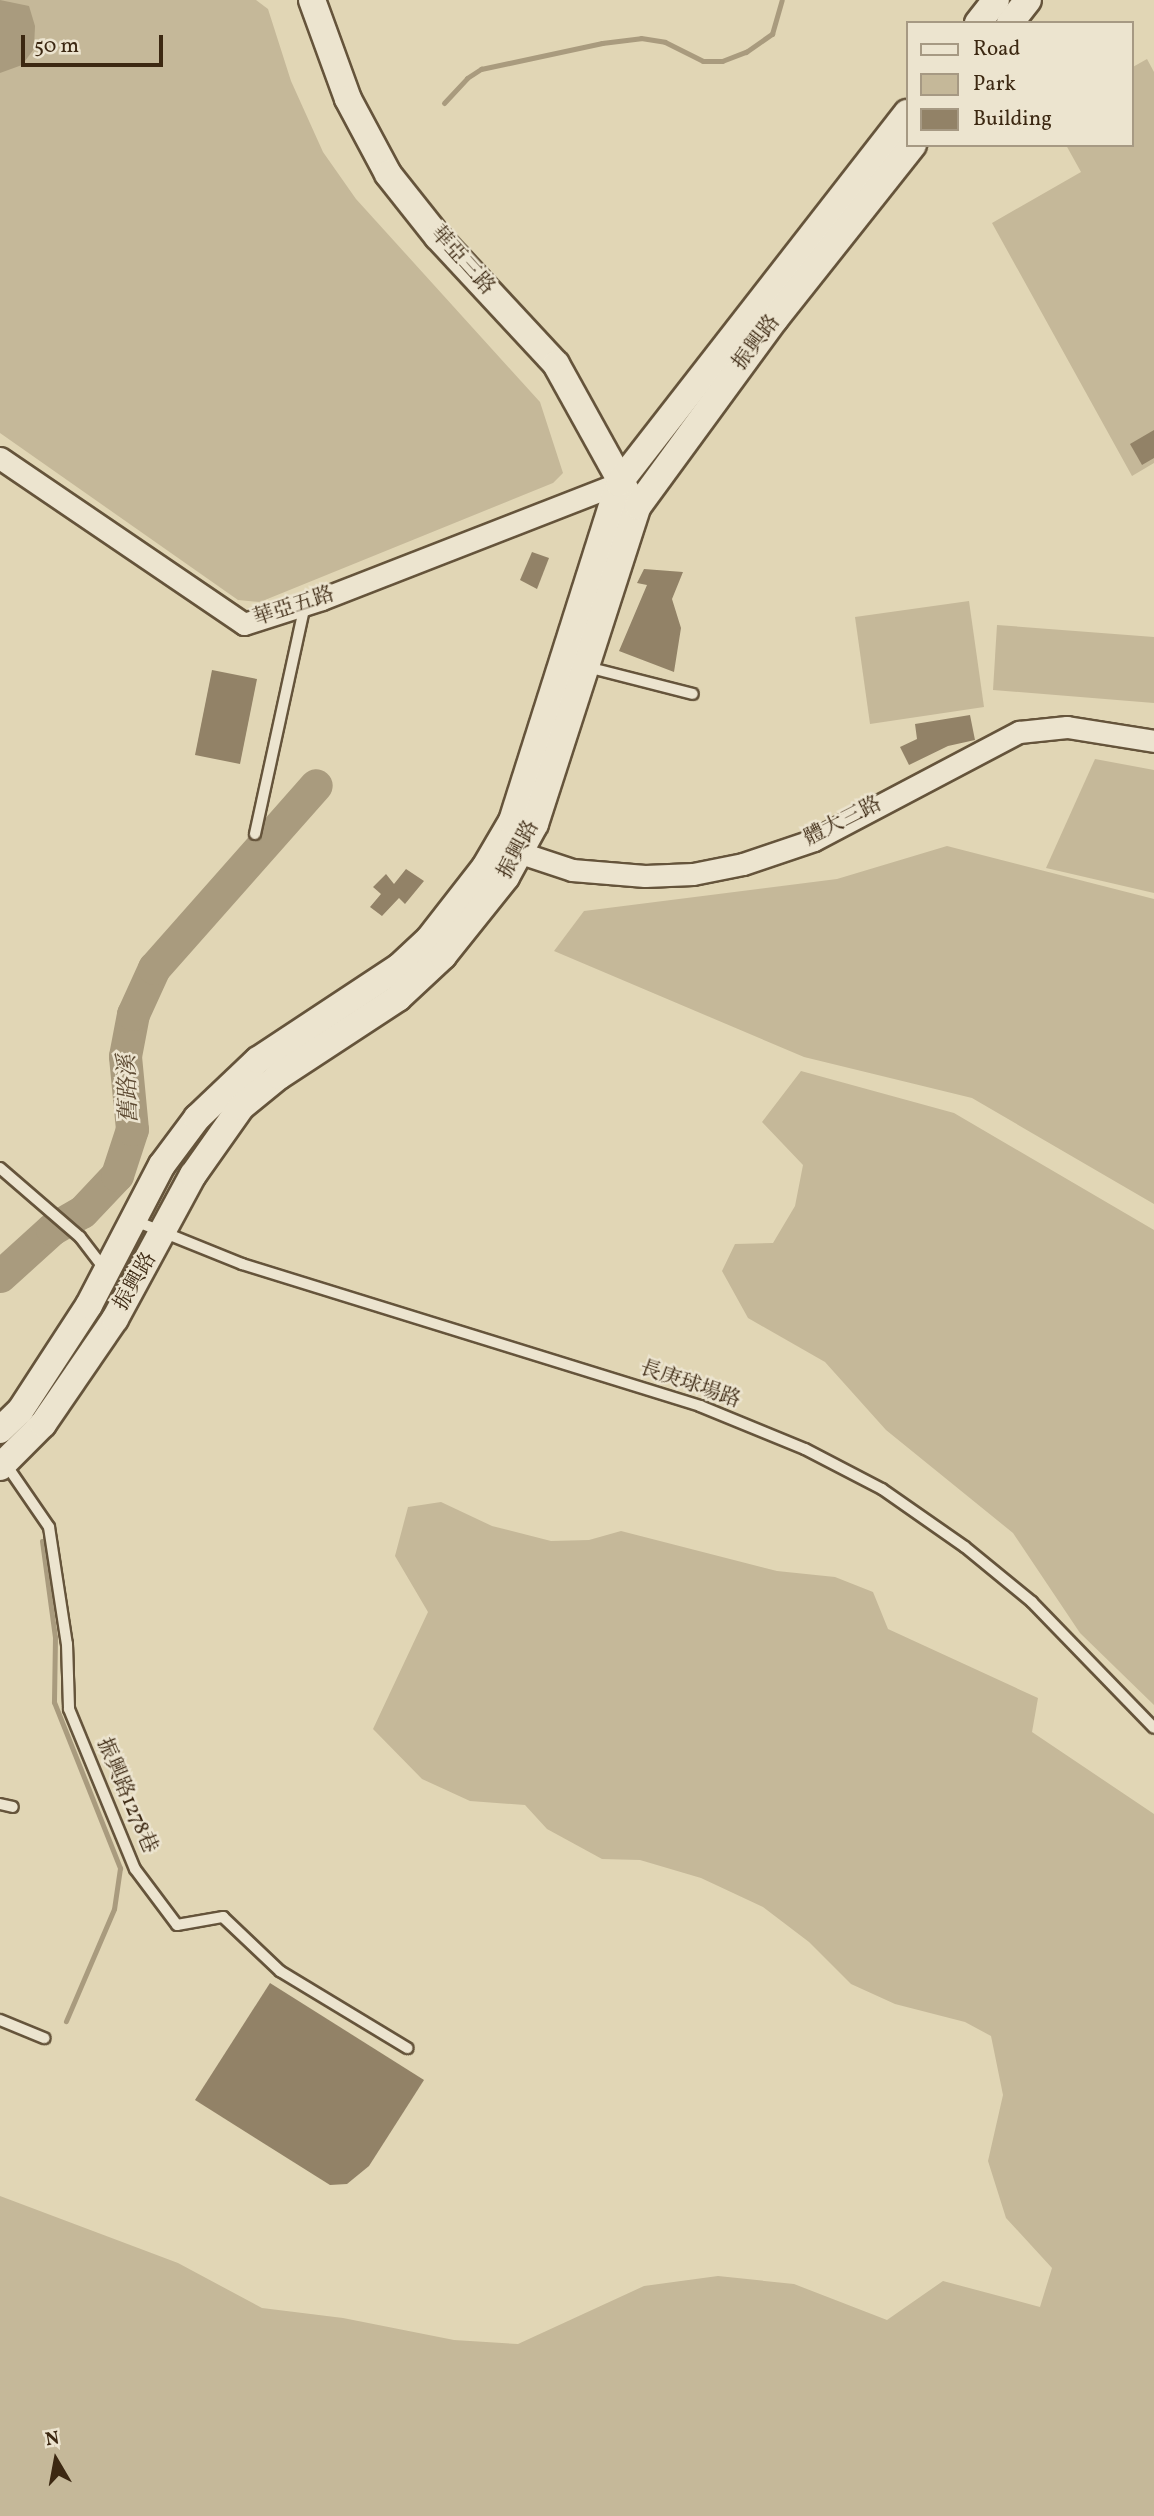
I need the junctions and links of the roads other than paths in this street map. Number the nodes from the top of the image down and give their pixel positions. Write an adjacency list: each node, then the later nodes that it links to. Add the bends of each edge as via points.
1 (312, 0): 9 (street, 華亞三路, via 348,99 388,174 438,237 556,364)
2 (996, 0): 4 (street)
3 (1028, 0): 5 (street)
4 (980, 21)
5 (1012, 21)
6 (906, 114): 9 (street, 振興路)
7 (911, 147): 10 (street, 振興路, via 775,319)
8 (0, 458): 11 (street, 華亞五路, via 244,624)
9 (619, 483): 10 (street, 華亞三路); 11 (street, 華亞五路); 16 (street, 振興路, via 512,821)
10 (638, 506): 12 (street, 振興路)
11 (305, 605): 15 (lane)
12 (584, 667): 13 (lane); 16 (street, 振興路, via 535,824)
13 (693, 694)
14 (1154, 741): 16 (street, 體大三路, via 1068,727 1019,732 814,840 743,864 693,874 645,876 572,870)
15 (255, 834)
16 (510, 848): 18 (street, 振興路, via 399,967 257,1060 224,1088 162,1165); 19 (street, 振興路, via 478,915 398,998 269,1083 242,1107 193,1175)
17 (0, 1168): 20 (lane, via 80,1237)
18 (133, 1220): 19 (lane, 長庚球場路); 20 (street, 振興路)
19 (164, 1234): 22 (street, 振興路, via 115,1319 51,1414); 23 (lane, 長庚球場路, via 242,1264 700,1406 805,1449 882,1489 965,1547 1050,1619)
20 (106, 1271): 21 (street, 振興路, via 20,1411)
21 (0, 1430)
22 (2, 1462): 28 (lane, 振興路1278巷, via 49,1527 67,1644 69,1709 135,1869 177,1925 223,1917 280,1970)
23 (1154, 1728)
24 (0, 1804): 25 (lane)
25 (13, 1807)
26 (0, 2020): 27 (lane)
27 (44, 2038)
28 (407, 2048)

